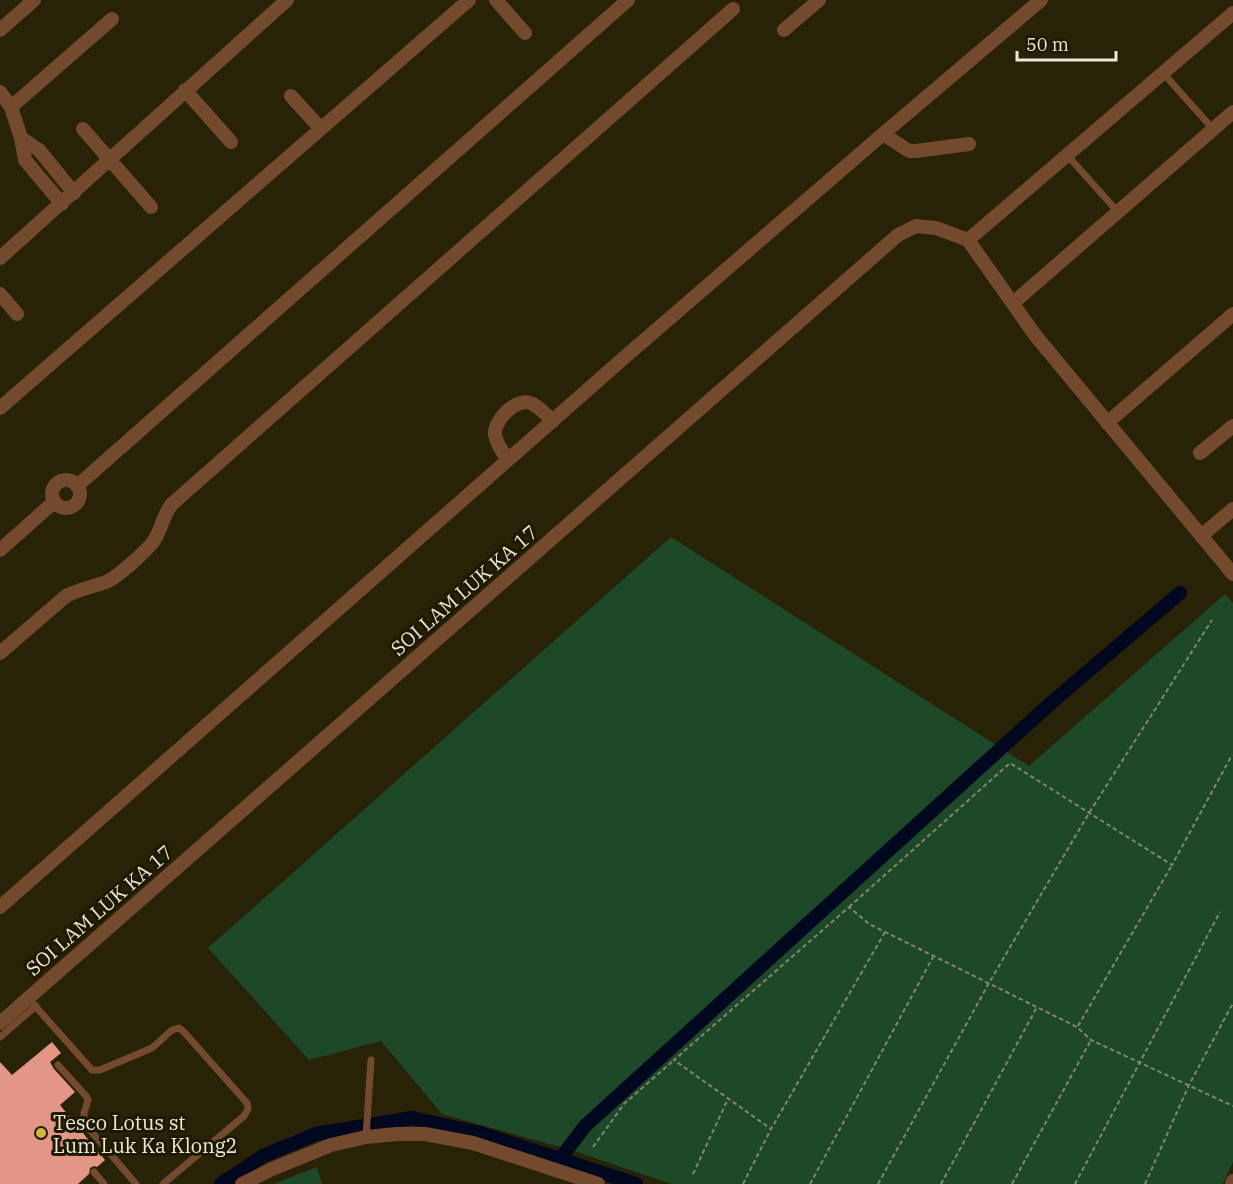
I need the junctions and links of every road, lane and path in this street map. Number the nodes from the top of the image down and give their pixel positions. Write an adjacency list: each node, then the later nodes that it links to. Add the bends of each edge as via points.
1 (34, 0): 11 (street)
2 (287, 0): 15 (street)
3 (469, 0): 21 (street)
4 (496, 0): 13 (street)
5 (628, 0): 47 (street, via 77,486 80,498 76,503 65,508 54,502)
6 (819, 0): 12 (street)
7 (1041, 0): 23 (street)
8 (733, 9): 50 (street, via 172,504 155,539 116,577 66,596)
9 (1233, 13): 14 (street)
10 (112, 19): 18 (street)
11 (0, 30)
12 (784, 30)
13 (525, 33)
14 (1163, 73): 22 (lane); 27 (street)
15 (185, 90): 25 (street); 28 (street)
16 (0, 92): 18 (street)
17 (291, 96): 21 (street)
18 (11, 107): 24 (street)
19 (1233, 112): 22 (street)
20 (83, 129): 28 (street)
21 (321, 129): 39 (street)
22 (1213, 129): 32 (street)
23 (883, 134): 26 (street, via 909,151); 40 (street)
24 (21, 138): 29 (street, via 39,150); 30 (street, via 25,160)
25 (231, 142)
26 (969, 144)
27 (1067, 155): 32 (lane); 33 (street)
28 (110, 159): 29 (street); 31 (street)
29 (74, 193): 30 (street)
30 (62, 204): 34 (street)
31 (151, 207)
32 (1118, 212): 36 (street)
33 (968, 240): 36 (street); 60 (street, SOI LAM LUK KA 17, via 936,228 916,226 898,235)
34 (0, 258)
35 (0, 294): 37 (street)
36 (1013, 303): 41 (street)
37 (17, 314)
38 (1233, 314): 41 (street)
39 (0, 408)
40 (553, 421): 44 (street); 44 (street, via 528,402 518,403 508,411 498,420 495,438)
41 (1107, 423): 46 (street)
42 (1233, 426): 43 (street)
43 (1200, 453)
44 (508, 460): 54 (street)
45 (1233, 509): 46 (street)
46 (1201, 536): 48 (street)
47 (0, 550)
48 (1233, 574)
49 (1212, 620): 52 (path)
50 (0, 653)
51 (1232, 755): 53 (path)
52 (1089, 813): 53 (path); 55 (path, via 1010,763); 59 (path)
53 (1172, 865): 64 (path)
54 (0, 907)
55 (849, 907): 57 (path); 68 (path)
56 (1220, 912): 69 (path)
57 (885, 932): 58 (path); 74 (path)
58 (933, 956): 59 (path); 85 (path)
59 (989, 983): 62 (path); 86 (path)
60 (32, 1002): 63 (street, SOI LAM LUK KA 17); 65 (lane); 81 (lane, via 92,1070 152,1048 172,1030 181,1029 247,1103 244,1116)
61 (1233, 1003): 71 (path)
62 (1037, 1007): 64 (path); 87 (path)
63 (0, 1023)
64 (1077, 1027): 66 (path)
65 (0, 1037)
66 (1090, 1040): 69 (path); 88 (path)
67 (371, 1060): 75 (lane)
68 (674, 1060): 72 (path); 76 (path, via 624,1104)
69 (1140, 1063): 71 (path); 89 (path)
70 (58, 1065): 80 (lane, via 88,1100 84,1123)
71 (1189, 1085): 73 (path); 90 (path)
72 (728, 1099): 74 (path); 78 (path)
73 (1233, 1106)
74 (771, 1129): 84 (path)
75 (366, 1133): 82 (street, via 301,1156); 83 (street, via 452,1138)
76 (593, 1147)
77 (94, 1172): 79 (lane)
78 (693, 1174)
79 (104, 1184)
80 (136, 1184)
81 (163, 1184)
82 (242, 1184)
83 (598, 1184)
84 (743, 1184)
85 (810, 1184)
86 (878, 1184)
87 (941, 1184)
88 (1012, 1184)
89 (1075, 1184)
90 (1145, 1184)

